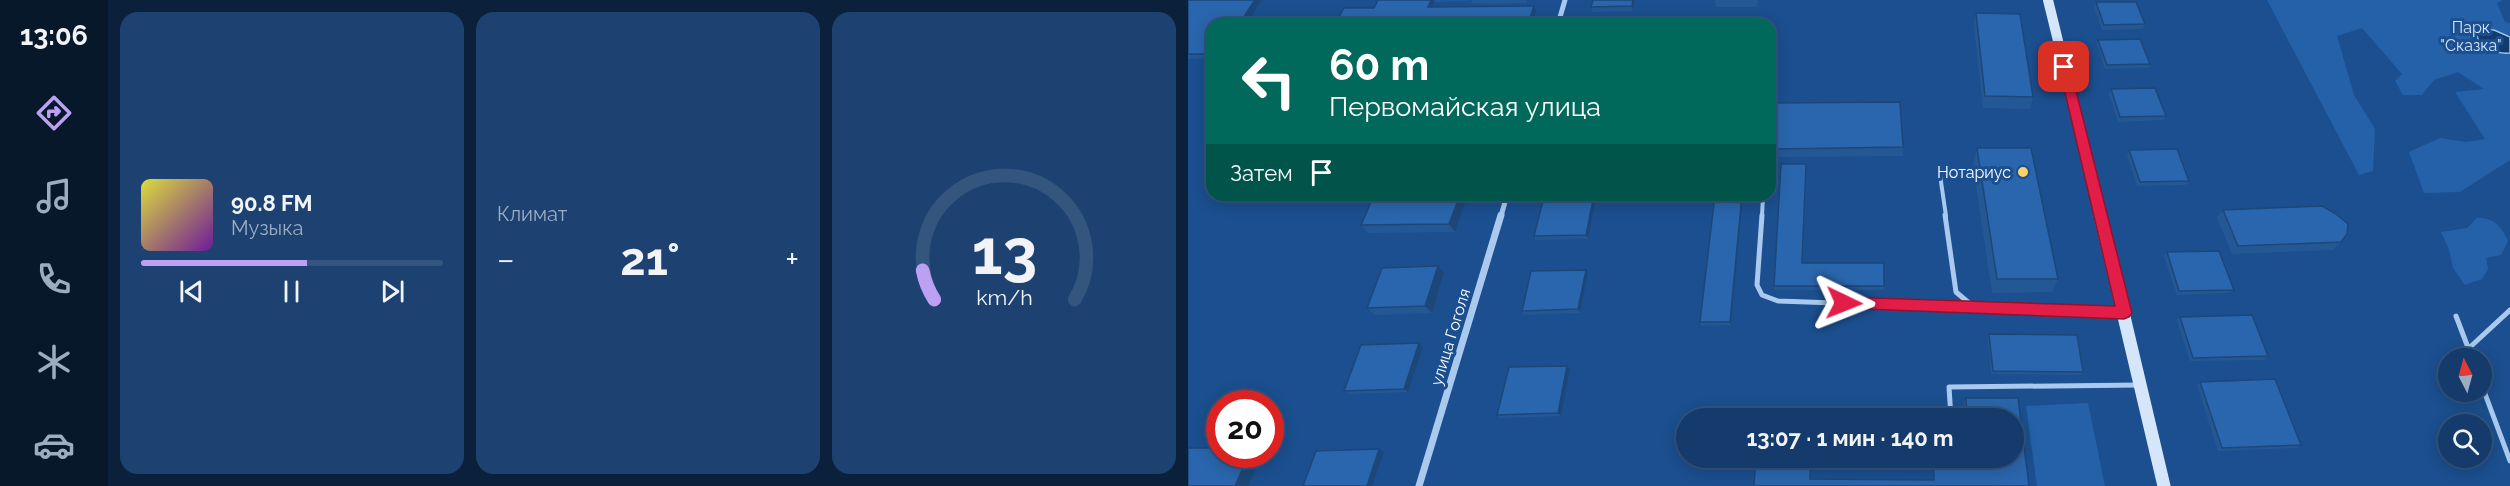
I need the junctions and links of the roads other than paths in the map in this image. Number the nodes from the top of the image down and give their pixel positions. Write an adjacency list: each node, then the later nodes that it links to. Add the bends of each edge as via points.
1 (1565, 0): 3 (street)
2 (2048, 0): 9 (main road)
3 (1560, 18)
4 (1940, 168): 7 (lane, via 1956,292)
5 (1504, 201): 17 (street, улица Гоголя)
6 (1763, 201): 7 (lane, via 1757,285 1762,295 1778,301)
7 (1975, 308): 9 (lane)
8 (2510, 310): 12 (lane)
9 (2124, 313): 13 (main road)
10 (2456, 316): 11 (lane)
11 (2468, 348)
12 (2469, 348)
13 (2142, 385): 15 (lane, via 1948,387); 18 (main road)
14 (2488, 402): 16 (lane)
15 (1950, 408)
16 (2510, 461)
17 (1419, 486)
18 (2164, 486)

